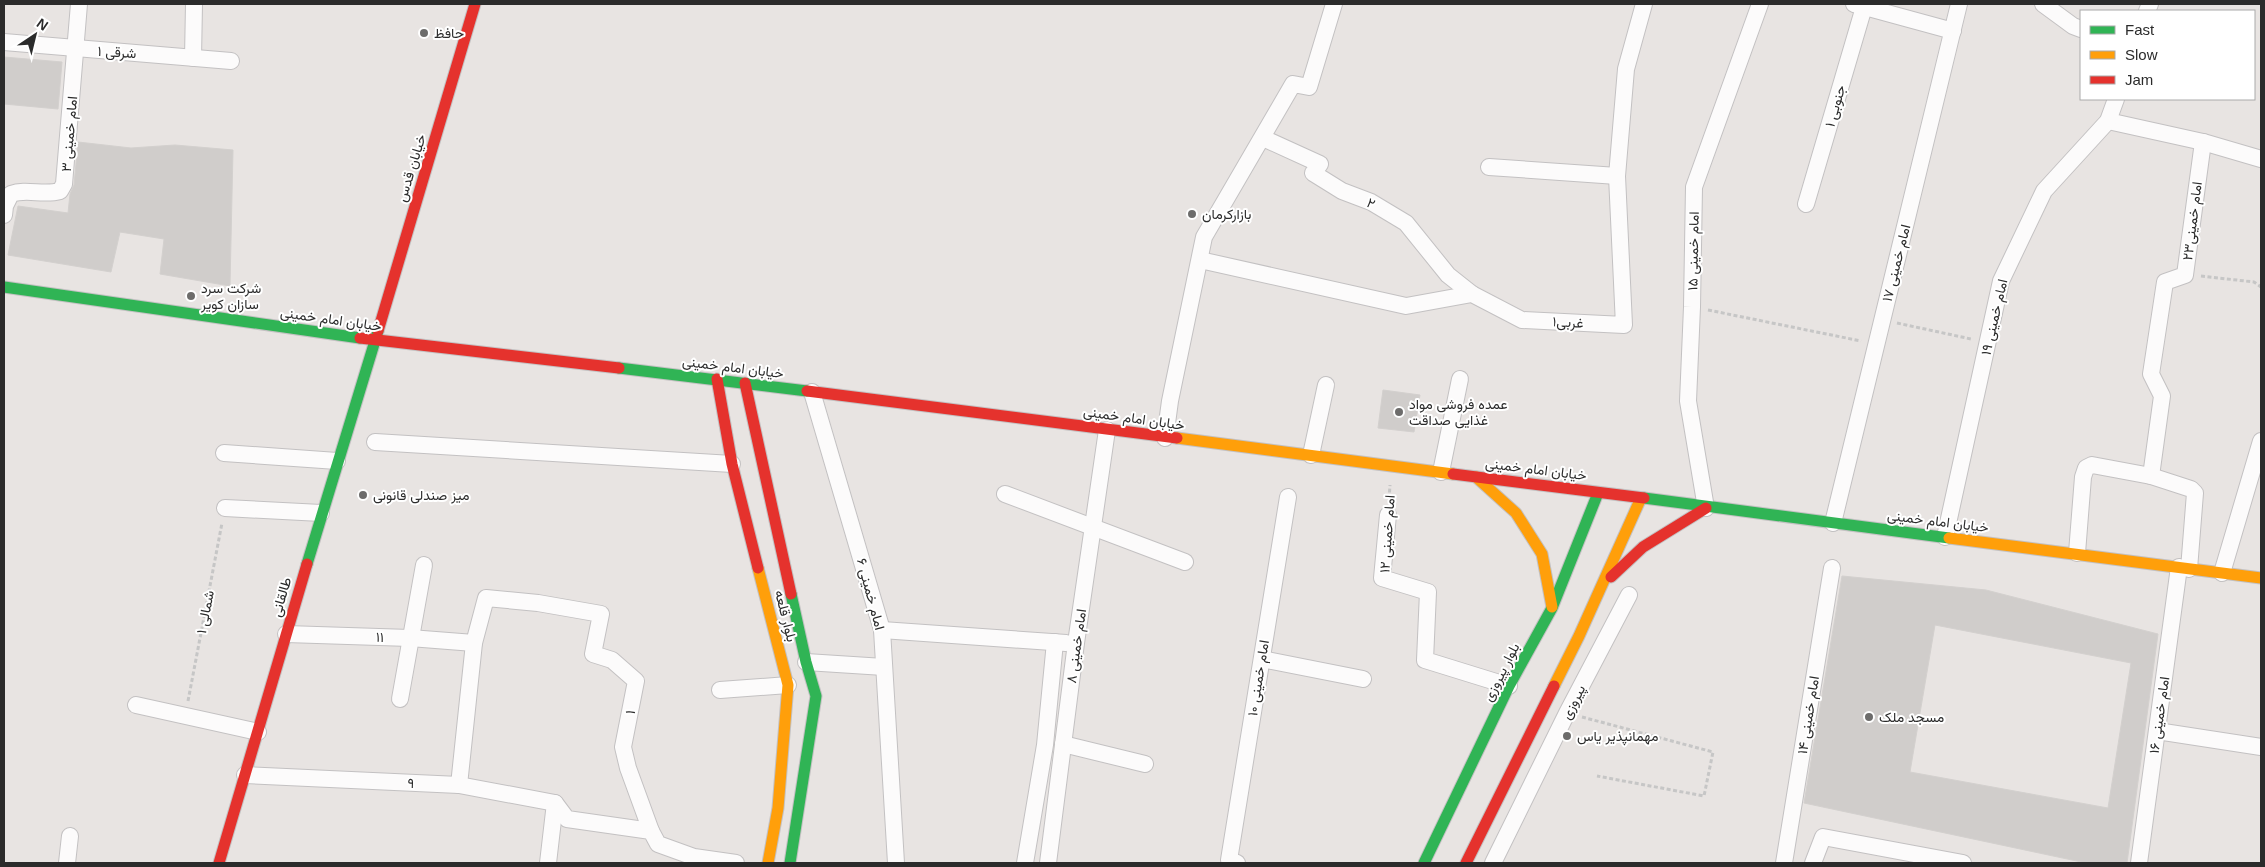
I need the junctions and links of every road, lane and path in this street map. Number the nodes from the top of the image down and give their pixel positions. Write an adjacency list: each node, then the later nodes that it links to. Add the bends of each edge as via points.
1 (79, 4): 13 (street, امام خمینی ۳)
2 (194, 4): 14 (street)
3 (475, 4): 32 (main road, خیابان قدس)
4 (1334, 4): 18 (street, via 1309,87 1293,84)
5 (1644, 4): 22 (street, غربی۱, via 1626,69)
6 (1760, 4): 30 (street, امام خمینی ۱۵, via 1694,187)
7 (1959, 4): 11 (street, امام خمینی ۱۷)
8 (2043, 4): 10 (street)
9 (1859, 6): 11 (street); 23 (street, ۱ جنوبی)
10 (2080, 29)
11 (1953, 31): 31 (street, امام خمینی ۱۷)
12 (4, 42): 13 (street, شرقی ۱)
13 (76, 49): 14 (street, شرقی ۱); 24 (street, امام خمینی ۳, via 64,184 60,191 51,193 21,190 12,194)
14 (193, 58): 15 (street, شرقی ۱)
15 (231, 61)
16 (2116, 100): 17 (street, امام خمینی ۱۹)
17 (2108, 121): 19 (street); 33 (street, امام خمینی ۱۹, via 2044,191 2001,280)
18 (1263, 138): 25 (street, via 1204,237); 29 (street, ۲, via 1320,164 1314,173 1406,223 1448,275)
19 (2202, 142): 20 (street); 26 (street, امام خمینی۲۳)
20 (2261, 159)
21 (1489, 167): 22 (street)
22 (1616, 176): 29 (street, غربی۱, via 1624,325 1522,320)
23 (1806, 204)
24 (4, 215)
25 (1200, 260): 29 (street, via 1406,306); 41 (street)
26 (2186, 275): 28 (path, via 2254,282); 50 (street, امام خمینی۲۳, via 2165,282 2151,374 2162,396)
27 (4, 287): 32 (main road, خیابان امام خمینی)
28 (2261, 287)
29 (1472, 294)
30 (1692, 307): 34 (path); 57 (street, امام خمینی ۱۵, via 1688,401)
31 (1881, 320): 33 (path); 34 (street, امام خمینی ۱۷)
32 (375, 340): 35 (main road, خیابان امام خمینی); 46 (main road, طالقانی)
33 (1988, 342): 62 (street, امام خمینی ۱۹)
34 (1877, 344): 60 (street, امام خمینی ۱۷)
35 (717, 379): 37 (main road, خیابان امام خمینی); 47 (main road, بلوار قلعه)
36 (1460, 379): 49 (street)
37 (745, 383): 39 (main road, خیابان امام خمینی); 80 (main road, بلوار قلعه)
38 (1326, 385): 45 (street)
39 (812, 392): 40 (main road, خیابان امام خمینی); 73 (street, امام خمینی ۶)
40 (1107, 430): 41 (main road, خیابان امام خمینی); 61 (street, امام خمینی ۸)
41 (1165, 438): 45 (main road, خیابان امام خمینی)
42 (2261, 441): 68 (street)
43 (375, 442): 47 (street)
44 (224, 453): 46 (street)
45 (1311, 455): 48 (main road, خیابان امام خمینی)
46 (337, 460): 58 (main road, طالقانی)
47 (732, 464): 83 (main road, بلوار قلعه)
48 (1392, 466): 49 (main road, خیابان امام خمینی); 59 (path, امام خمینی ۱۲)
49 (1441, 472): 51 (main road, خیابان امام خمینی)
50 (2150, 476): 63 (street, via 2092,465 2086,468); 67 (street, امام خمینی ۱۶, via 2195,492)
51 (1476, 477): 52 (main road, خیابان امام خمینی); 72 (main road, via 1516,514 1542,554)
52 (1598, 493): 55 (main road, خیابان امام خمینی); 72 (main road, بلوار پیروزی)
53 (1005, 494): 61 (street)
54 (1288, 496): 79 (street, امام خمینی ۱۰)
55 (1641, 498): 57 (main road, خیابان امام خمینی); 70 (main road)
56 (225, 508): 58 (street); 89 (path, ۱ شمالی)
57 (1706, 508): 60 (main road, خیابان امام خمینی); 70 (main road, via 1621,565)
58 (321, 513): 74 (main road, طالقانی)
59 (1388, 515): 84 (street, امام خمینی ۱۲, via 1382,578 1428,592 1425,660)
60 (1833, 523): 62 (main road, خیابان امام خمینی)
61 (1094, 527): 64 (street); 78 (street, امام خمینی ۸)
62 (1945, 537): 63 (main road, خیابان امام خمینی)
63 (2077, 553): 67 (main road, خیابان امام خمینی)
64 (1185, 562)
65 (424, 565): 75 (street)
66 (1832, 568): 115 (street, امام خمینی ۱۴)
67 (2184, 568): 68 (main road, خیابان امام خمینی); 90 (street, امام خمینی ۱۶)
68 (2222, 573): 69 (main road, خیابان امام خمینی)
69 (2261, 578)
70 (1600, 590): 113 (main road, via 1575,634)
71 (1629, 595): 88 (street, پیروزی)
72 (1552, 608): 84 (main road, بلوار پیروزی, via 1550,621)
73 (882, 630): 77 (street); 81 (street, امام خمینی ۶)
74 (286, 634): 75 (street, ۱۱); 91 (main road, طالقانی)
75 (410, 638): 76 (street, ۱۱); 86 (street)
76 (474, 642): 97 (street); 99 (street, ۱, via 486,598 601,614 593,654 612,660 636,682 623,747)
77 (1055, 642): 78 (street); 110 (street, via 1045,745)
78 (1076, 643): 92 (street, امام خمینی ۸)
79 (1262, 658): 82 (street); 102 (street, امام خمینی ۱۰)
80 (806, 662): 81 (street); 108 (main road, بلوار قلعه, via 816,696)
81 (884, 667): 109 (street, امام خمینی ۶)
82 (1363, 679)
83 (788, 685): 85 (street); 107 (main road, بلوار قلعه, via 778,808)
84 (1509, 686): 112 (main road, بلوار پیروزی)
85 (720, 690)
86 (400, 699)
87 (136, 705): 89 (street)
88 (1567, 713): 96 (path, via 1712,752 1704,796); 114 (street, پیروزی)
89 (185, 716): 91 (street)
90 (2157, 731): 93 (street); 118 (street, امام خمینی ۱۶)
91 (258, 732): 95 (main road, طالقانی)
92 (1063, 744): 94 (street); 111 (street, امام خمینی ۸)
93 (2261, 747)
94 (1144, 764)
95 (245, 775): 97 (street, ۹); 104 (main road, طالقانی)
96 (1597, 776)
97 (459, 785): 98 (street, ۹)
98 (555, 803): 99 (street, via 567,819); 105 (street)
99 (651, 831): 101 (street, via 658,844)
100 (70, 836): 103 (street)
101 (694, 860): 106 (street)
102 (1233, 862)
103 (67, 863)
104 (219, 863)
105 (548, 863)
106 (736, 863)
107 (768, 863)
108 (790, 863)
109 (896, 863)
110 (1025, 863)
111 (1048, 863)
112 (1424, 863)
113 (1466, 863)
114 (1493, 863)
115 (1784, 863)
116 (1814, 863): 117 (street, via 1823,837)
117 (1962, 863)
118 (2139, 863)

